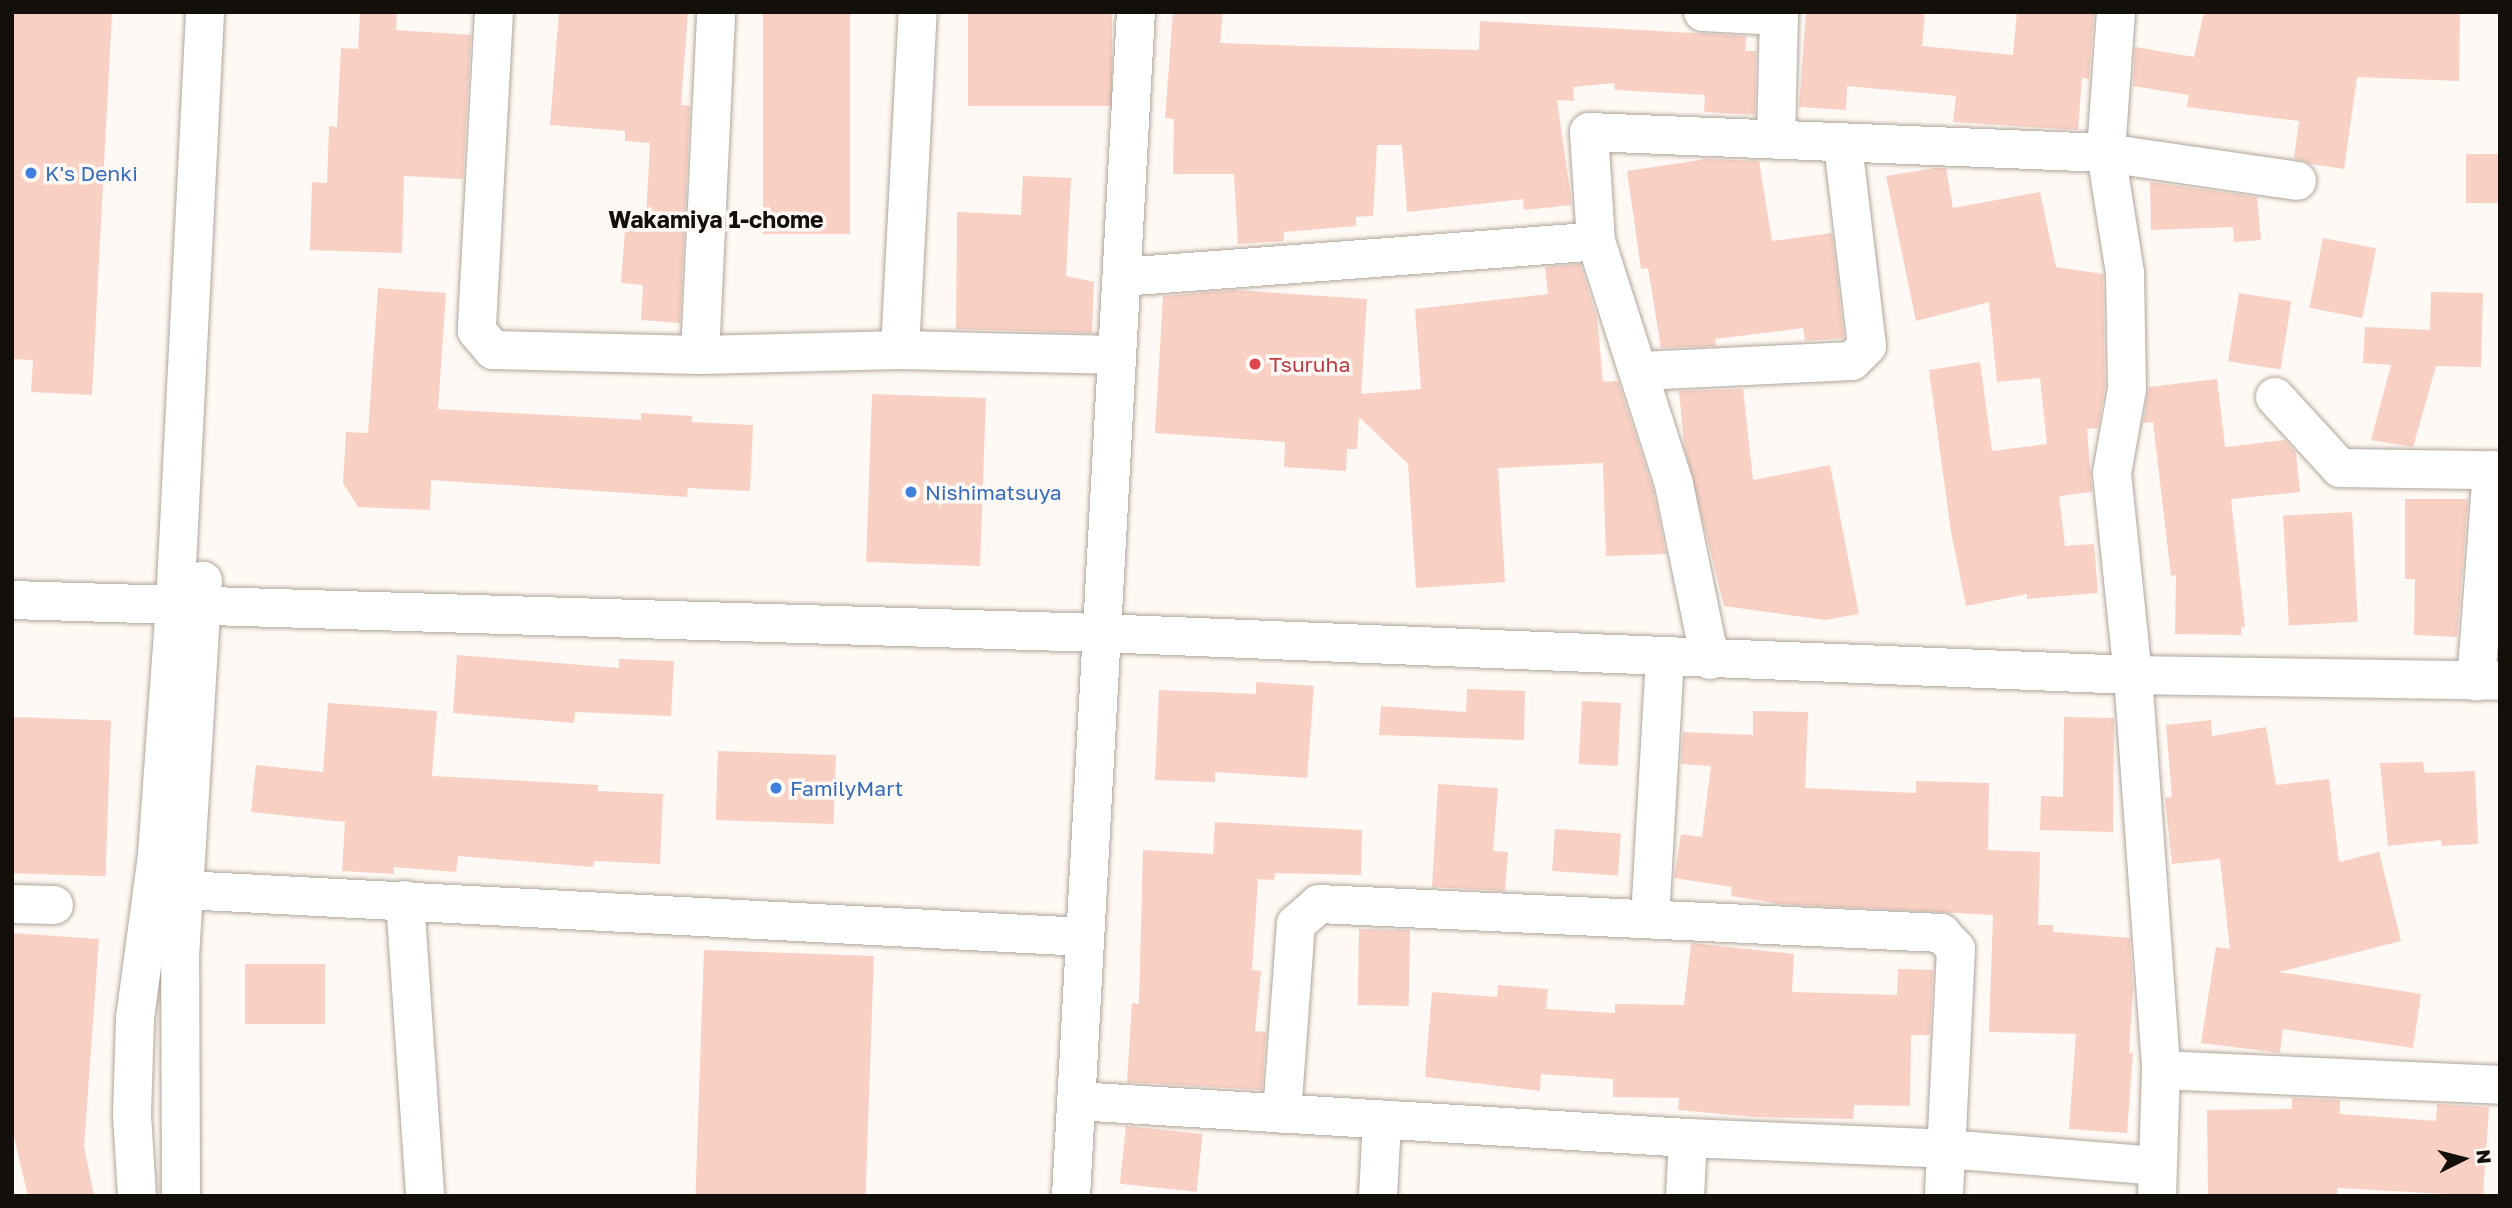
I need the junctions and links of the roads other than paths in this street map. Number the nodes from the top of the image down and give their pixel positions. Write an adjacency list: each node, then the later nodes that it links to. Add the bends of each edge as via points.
1 (205, 12): 22 (street)
2 (231, 12): 22 (street)
3 (494, 12): 17 (street, via 478,331 493,350)
4 (716, 12): 17 (street)
5 (918, 12): 16 (street)
6 (1136, 12): 15 (street)
7 (1703, 12): 9 (street)
8 (2116, 12): 12 (street)
9 (1779, 14): 10 (street)
10 (1776, 139): 11 (street); 14 (street, via 1589,132)
11 (1843, 144): 12 (street); 19 (street, via 1867,346 1852,361)
12 (2106, 153): 13 (street); 26 (street, via 2125,273 2127,389 2112,473)
13 (2297, 181)
14 (1595, 241): 15 (street); 19 (street)
15 (1122, 277): 18 (street)
16 (900, 350): 17 (street); 18 (street)
17 (700, 355)
18 (1115, 355): 23 (street)
19 (1641, 371): 25 (street, via 1674,484)
20 (2275, 397): 27 (street, via 2340,468 2492,470)
21 (12, 600): 22 (street)
22 (188, 605): 23 (street); 28 (street); 42 (street, via 135,1018 132,1115)
23 (1099, 634): 24 (street); 33 (street)
24 (1665, 657): 25 (street); 32 (street)
25 (1710, 660): 26 (street)
26 (2133, 675): 27 (street); 34 (street)
27 (2488, 681)
28 (184, 890): 29 (street); 43 (street)
29 (405, 900): 33 (street); 44 (street)
30 (12, 904): 31 (street)
31 (54, 905)
32 (1650, 918): 37 (street, via 1319,904 1296,924); 40 (street, via 1941,933 1956,949)
33 (1083, 937): 36 (street)
34 (2161, 1070): 35 (street); 41 (street)
35 (2500, 1085)
36 (1076, 1101): 37 (street); 45 (street)
37 (1282, 1114): 38 (street)
38 (1382, 1121): 39 (street); 46 (street)
39 (1688, 1138): 40 (street); 47 (street)
40 (1946, 1149): 41 (street); 48 (street)
41 (2157, 1181)
42 (137, 1196)
43 (181, 1196)
44 (425, 1196)
45 (1071, 1196)
46 (1378, 1196)
47 (1685, 1196)
48 (1944, 1196)

